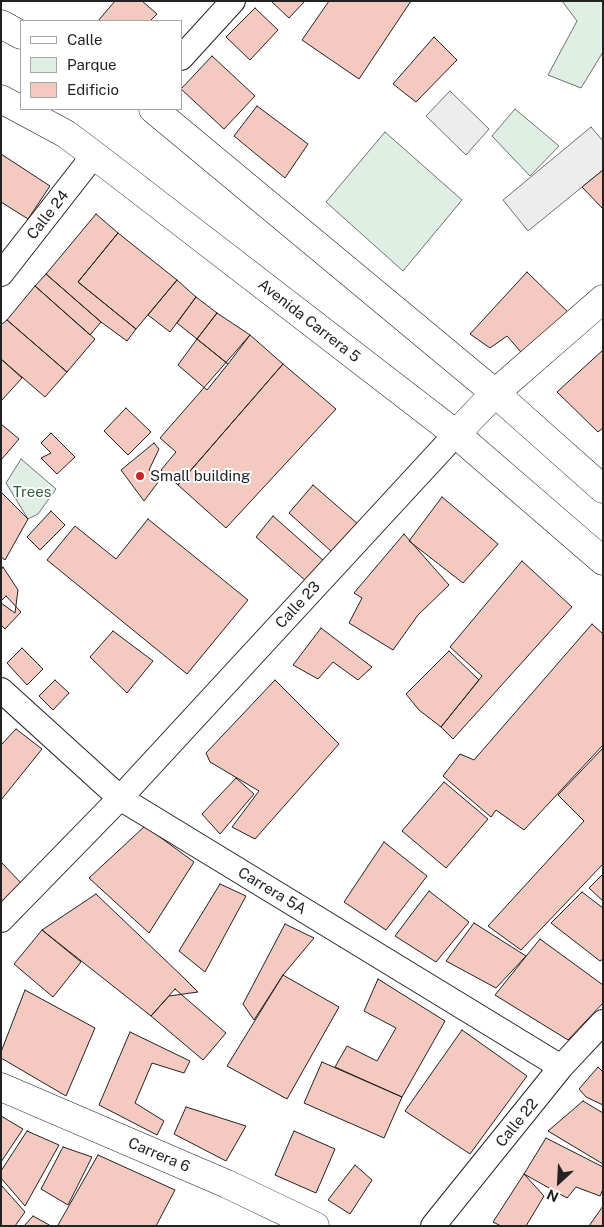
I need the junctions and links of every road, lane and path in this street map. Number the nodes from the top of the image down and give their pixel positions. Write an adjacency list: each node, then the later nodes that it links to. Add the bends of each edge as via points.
1 (233, 1): 4 (street)
2 (1, 24): 3 (main road)
3 (20, 34)
4 (182, 57)
5 (1, 100): 6 (main road, Avenida Carrera 5)
6 (20, 110)
7 (20, 110): 9 (main road, Avenida Carrera 5, via 66,134)
8 (154, 110): 12 (main road)
9 (94, 155): 10 (street, Calle 24); 13 (main road, Avenida Carrera 5)
10 (1, 274)
11 (603, 299): 12 (main road, Calle 23)
12 (495, 393): 13 (main road, Calle 23); 14 (main road)
13 (456, 434): 15 (main road, Avenida Carrera 5); 17 (street, Calle 23)
14 (603, 489)
15 (603, 561)
16 (1, 690): 17 (street, Carrera 5A)
17 (120, 798): 18 (street, Calle 23); 20 (street, Carrera 5A)
18 (1, 920)
19 (603, 1022): 20 (street, Calle 22)
20 (561, 1067): 23 (street, Calle 22)
21 (1, 1087): 22 (main road, Carrera 6, via 227,1184)
22 (315, 1226)
23 (433, 1226)

